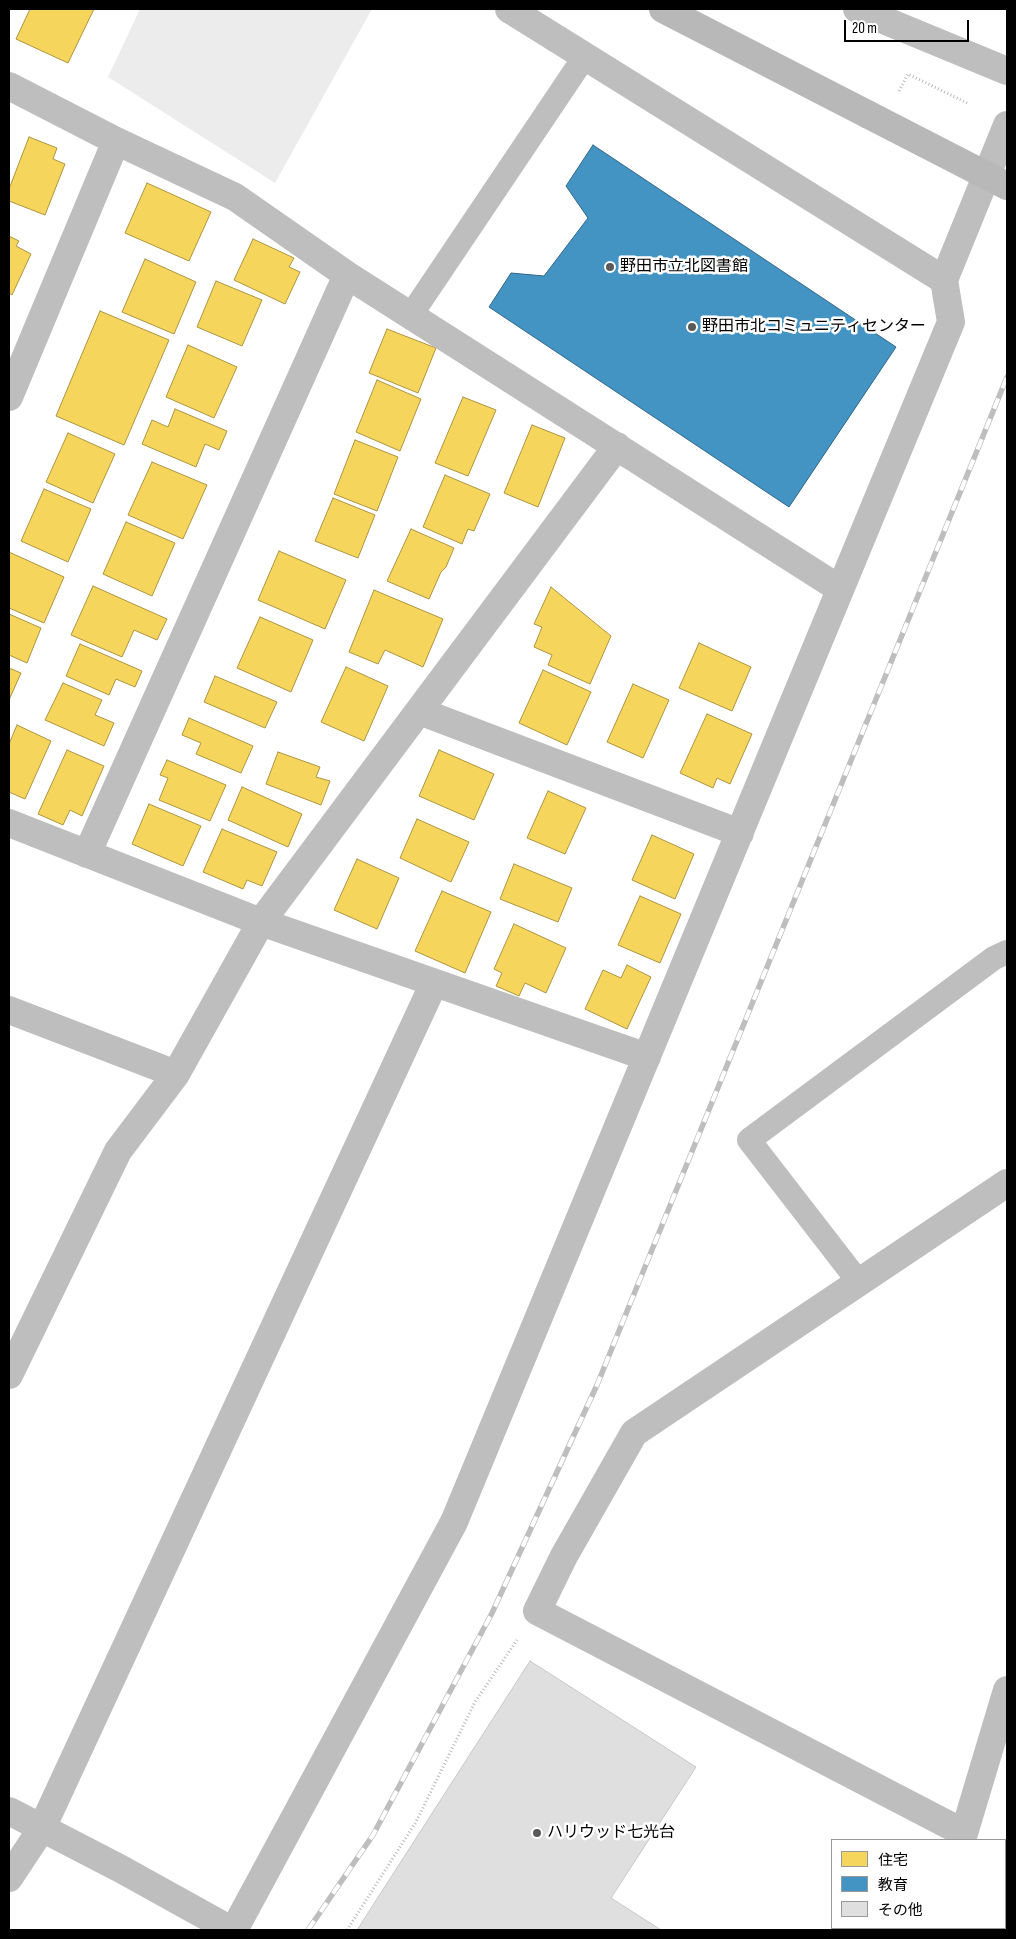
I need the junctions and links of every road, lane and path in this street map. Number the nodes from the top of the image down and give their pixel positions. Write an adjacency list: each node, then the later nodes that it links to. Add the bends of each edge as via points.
1 (509, 9): 4 (street)
2 (663, 9): 11 (street, bridge)
3 (857, 9): 5 (street)
4 (585, 56): 13 (street); 14 (lane)
5 (1007, 71)
6 (9, 86): 10 (street)
7 (906, 97): 8 (path, via 898,93 908,74)
8 (969, 104)
9 (1007, 125): 13 (street)
10 (116, 141): 12 (street, via 235,197); 15 (street)
11 (1007, 186)
12 (347, 275): 14 (street); 21 (street)
13 (944, 280): 17 (street, via 951,322)
14 (411, 316): 16 (street)
15 (9, 397)
16 (617, 446): 17 (street); 18 (street)
17 (840, 589): 20 (street)
18 (419, 711): 20 (street); 22 (street)
19 (9, 823): 21 (street)
20 (740, 833): 26 (street)
21 (87, 854): 22 (street)
22 (261, 922): 24 (street); 27 (street)
23 (1007, 952): 29 (lane, via 994,958 749,1140)
24 (434, 983): 26 (street); 34 (street)
25 (9, 1010): 27 (street)
26 (647, 1056): 37 (street, via 454,1522)
27 (176, 1074): 30 (street, via 118,1151)
28 (1007, 1183): 29 (street)
29 (858, 1281): 31 (street, via 634,1432)
30 (9, 1375)
31 (537, 1611): 35 (street); 38 (path, via 475,1702 416,1822)
32 (1007, 1690): 35 (street)
33 (9, 1810): 34 (street)
34 (42, 1828): 36 (street); 37 (street)
35 (963, 1837)
36 (9, 1878)
37 (232, 1930)
38 (347, 1930)

